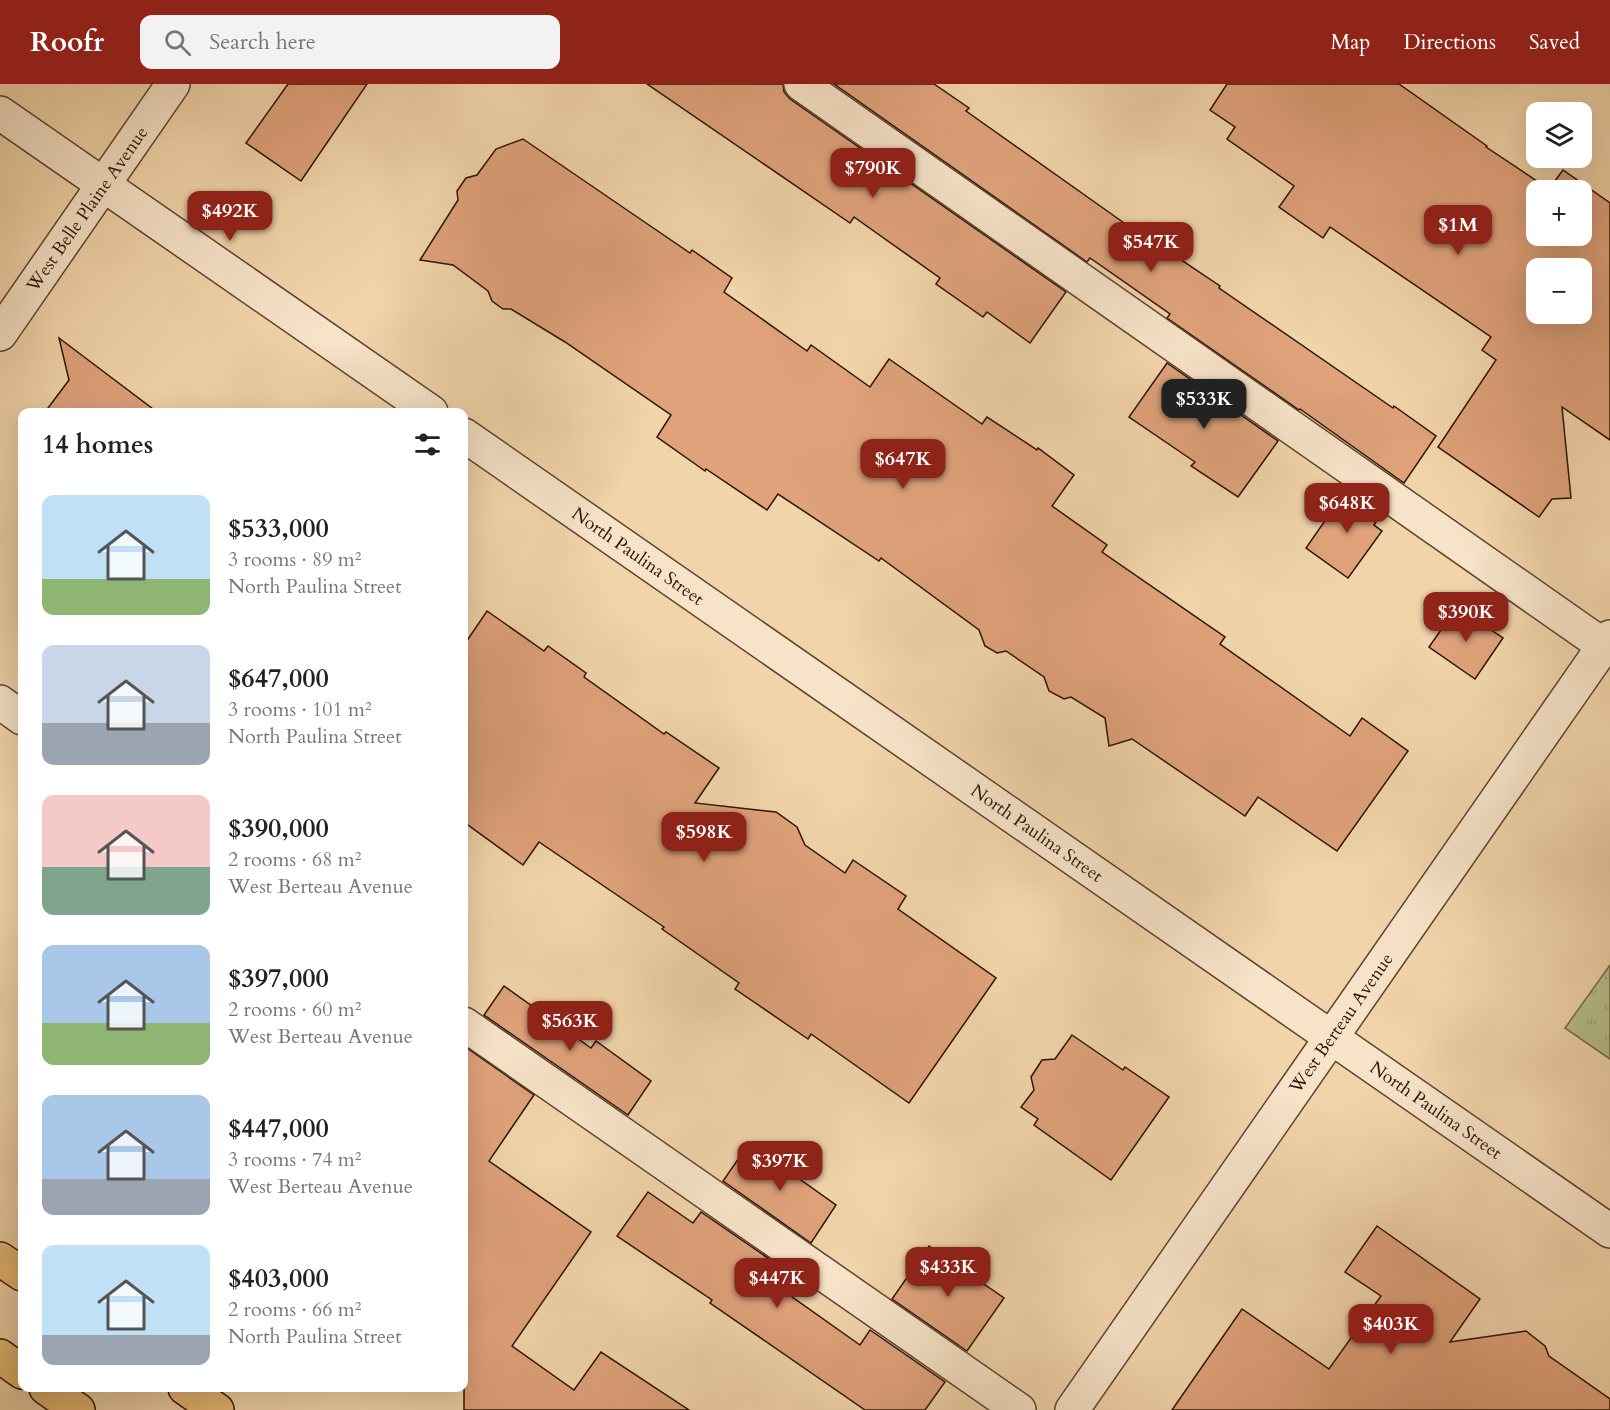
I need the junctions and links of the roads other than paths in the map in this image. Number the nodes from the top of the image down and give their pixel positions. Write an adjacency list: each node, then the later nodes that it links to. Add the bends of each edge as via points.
1 (173, 84): 4 (street, West Belle Plaine Avenue)
2 (801, 84): 8 (street)
3 (0, 113): 4 (street)
4 (104, 184): 5 (street, West Belle Plaine Avenue); 6 (street)
5 (0, 334)
6 (425, 408)
7 (468, 438): 12 (street, North Paulina Street)
8 (1607, 641): 12 (street, West Berteau Avenue)
9 (0, 702): 10 (street)
10 (18, 715)
11 (468, 1027): 22 (street)
12 (1331, 1037): 13 (street, North Paulina Street); 23 (street, West Berteau Avenue)
13 (1610, 1231)
14 (0, 1259): 15 (main road)
15 (18, 1271)
16 (0, 1356): 17 (main road)
17 (18, 1369)
18 (52, 1392): 20 (main road)
19 (191, 1392): 21 (main road)
20 (78, 1410)
21 (217, 1410)
22 (1019, 1410)
23 (1072, 1410)

